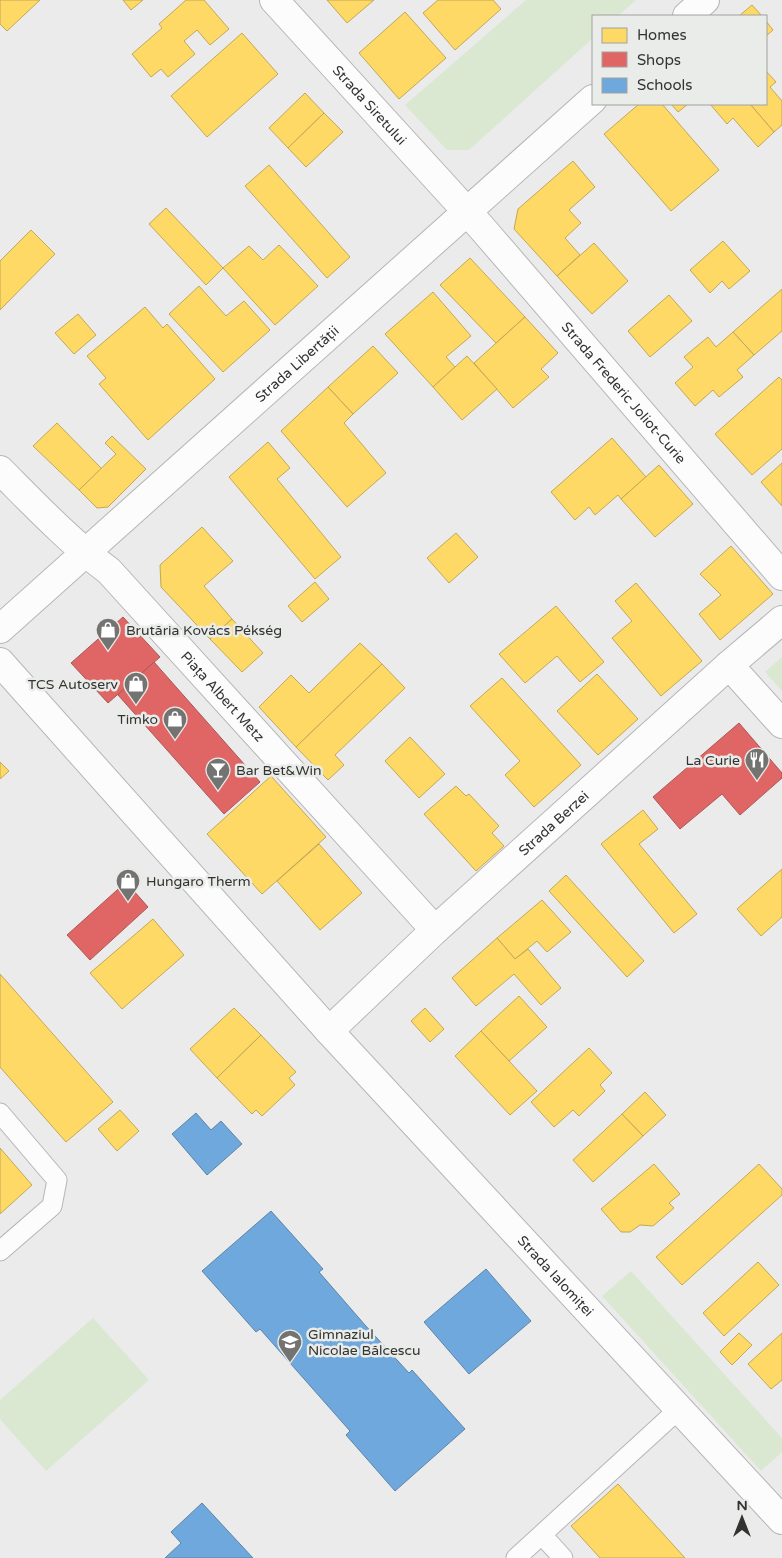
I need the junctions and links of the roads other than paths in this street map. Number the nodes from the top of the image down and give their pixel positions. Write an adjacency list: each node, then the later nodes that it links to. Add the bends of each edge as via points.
1 (274, 0): 5 (street, Strada Siretului)
2 (705, 0): 3 (street)
3 (688, 15)
4 (592, 100): 5 (street, Strada Libertății)
5 (466, 211): 7 (street, Strada Libertății); 8 (street, Strada Frederic Joliot-Curie)
6 (0, 470): 7 (street, Piața Albert Metz)
7 (84, 552): 10 (street, Strada Libertății); 14 (street, Piața Albert Metz, via 109,571)
8 (782, 576)
9 (782, 620): 12 (street, Strada Berzei)
10 (0, 629)
11 (0, 662): 15 (street)
12 (730, 665): 13 (street); 14 (street, Strada Berzei)
13 (782, 724)
14 (435, 930): 15 (street, Strada Berzei)
15 (330, 1030): 18 (street, Strada Ialomiței)
16 (0, 1113): 17 (lane, via 57,1180 52,1206)
17 (0, 1251)
18 (679, 1409): 19 (street, Strada Ialomiței); 20 (lane)
19 (782, 1520)
20 (542, 1535): 21 (lane); 22 (lane)
21 (516, 1558)
22 (563, 1558)

